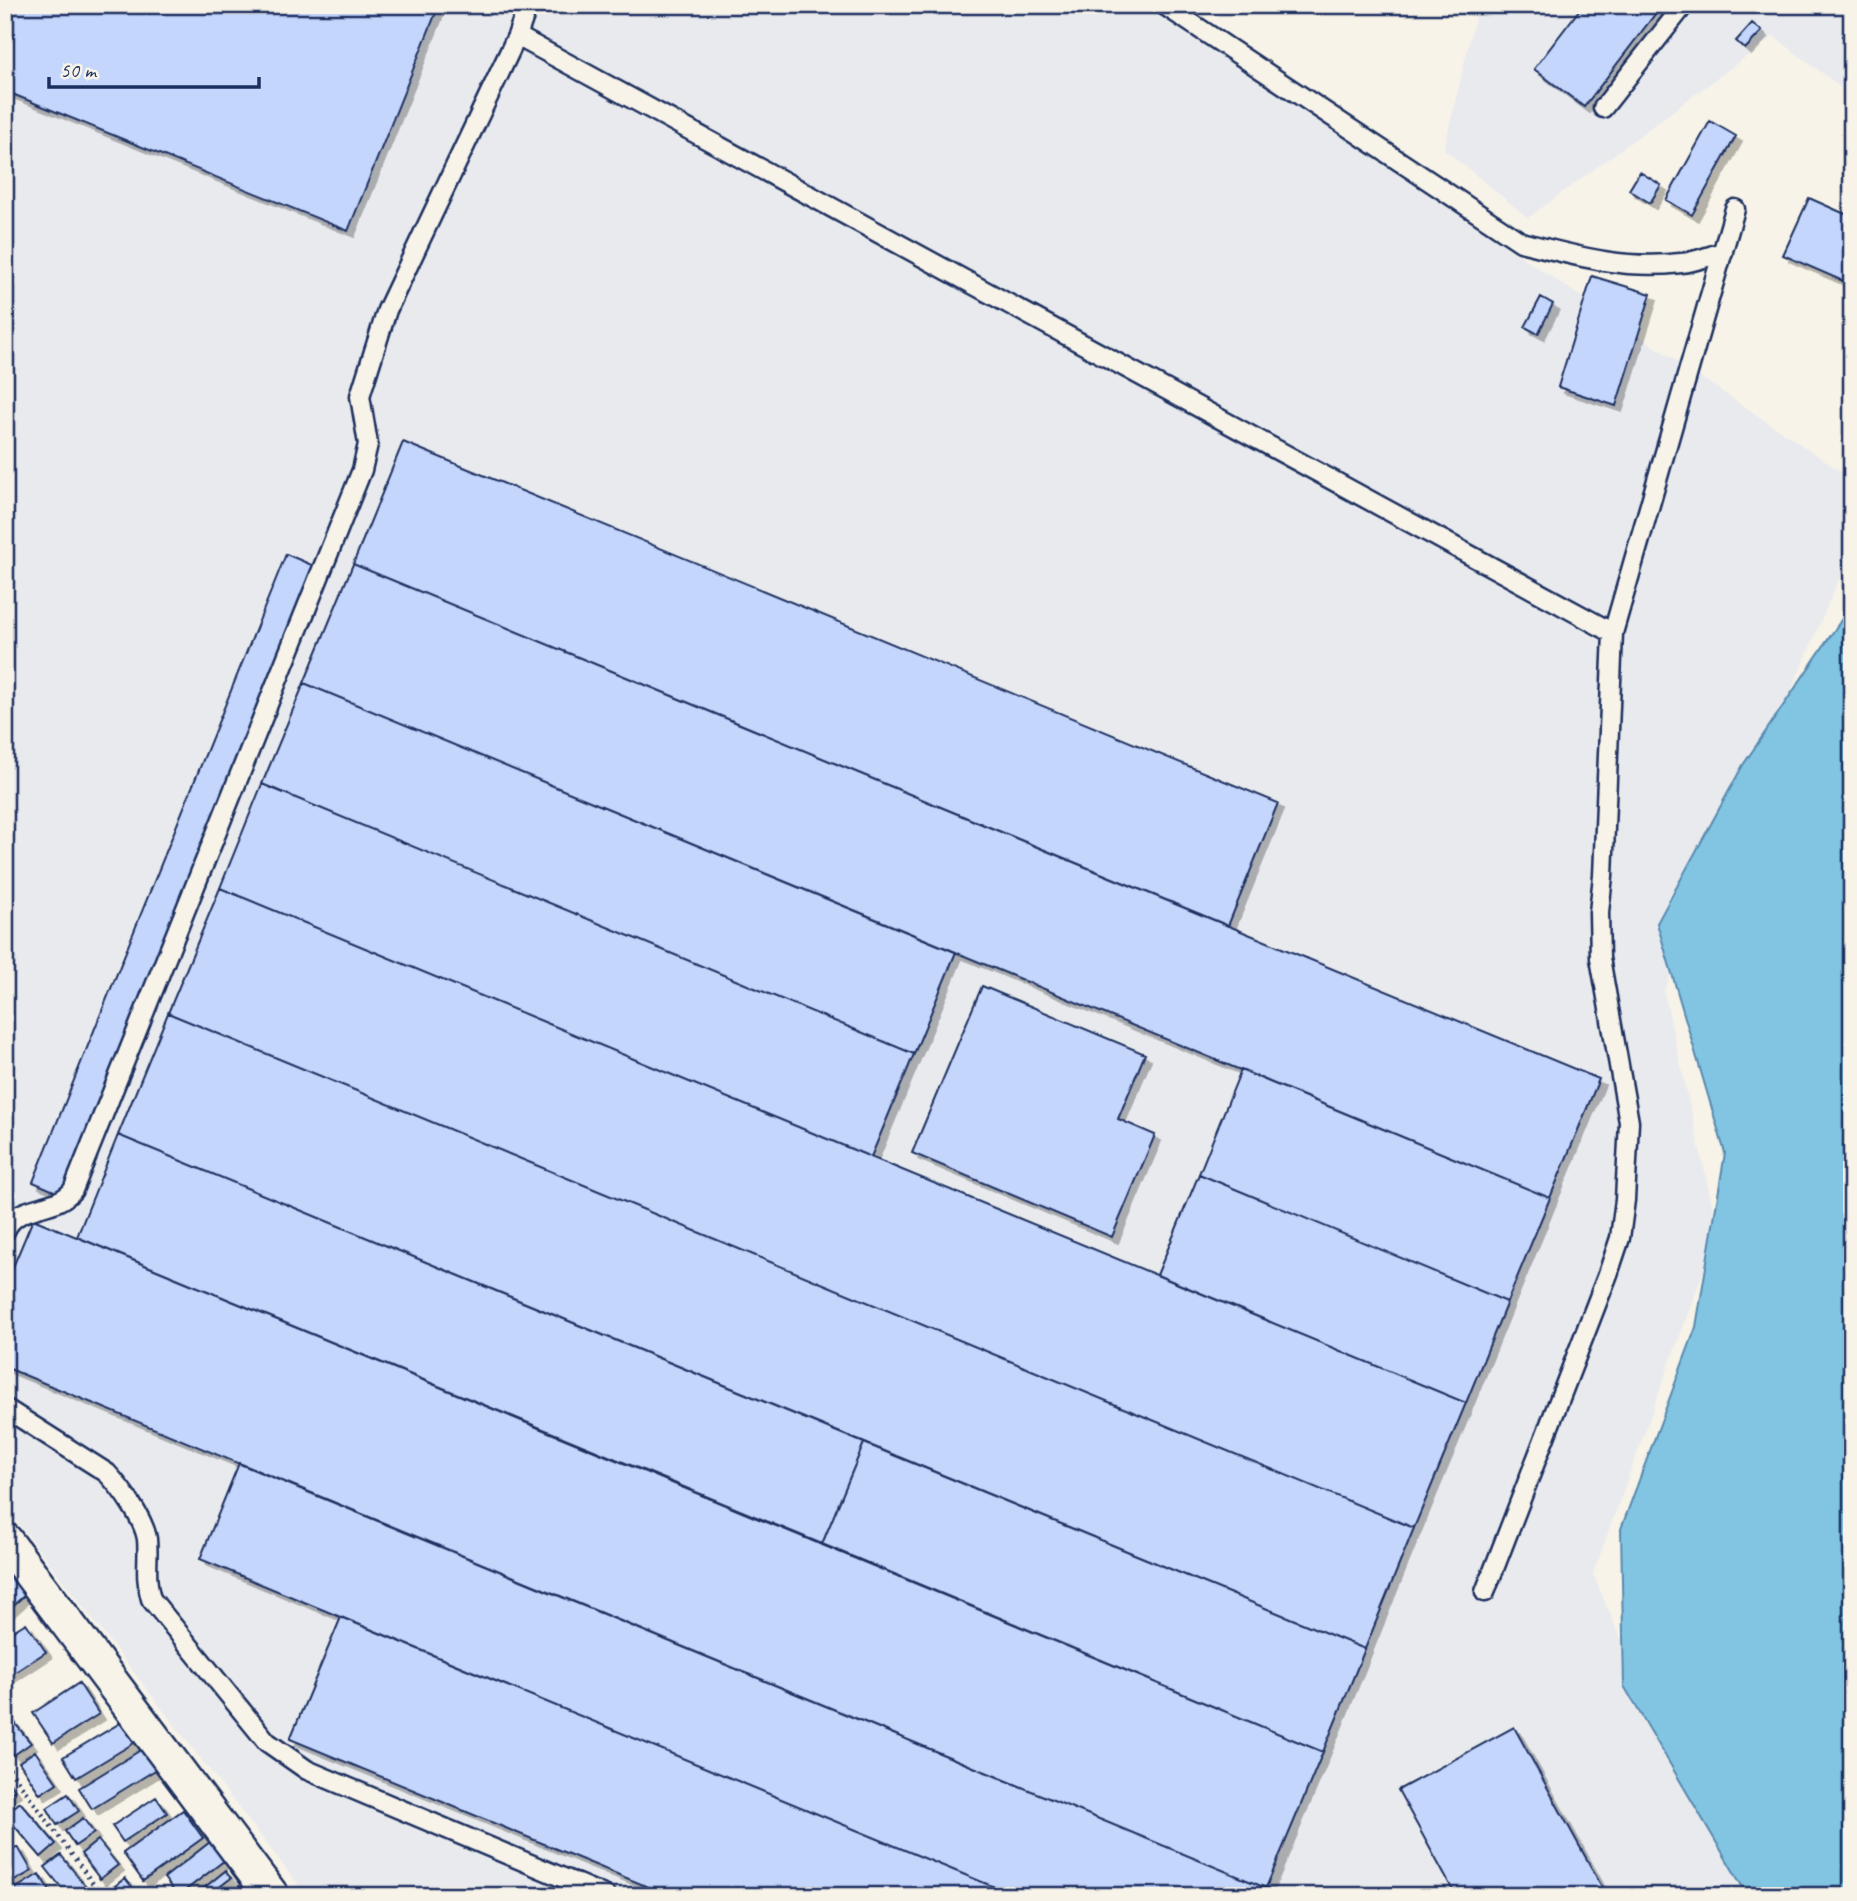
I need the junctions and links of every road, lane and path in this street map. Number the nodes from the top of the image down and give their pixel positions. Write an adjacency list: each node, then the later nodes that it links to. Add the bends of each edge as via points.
1 (528, 5): 4 (lane)
2 (1164, 5): 7 (lane, via 1521,242 1633,266 1684,263)
3 (1684, 5): 5 (lane)
4 (517, 36): 8 (lane); 9 (lane, via 387,310 360,396 368,444 362,470 73,1190 63,1200 18,1214)
5 (1603, 108)
6 (1735, 209): 7 (lane)
7 (1723, 252): 8 (lane)
8 (1613, 633): 12 (lane, via 1599,912 1600,958 1629,1122 1620,1238)
9 (5, 1231)
10 (5, 1408): 16 (lane, via 107,1473 118,1485 146,1539 151,1599 267,1742 307,1770)
11 (5, 1540): 15 (street)
12 (1485, 1592)
13 (5, 1763): 14 (path)
14 (102, 1896)
15 (272, 1896)
16 (606, 1896)

